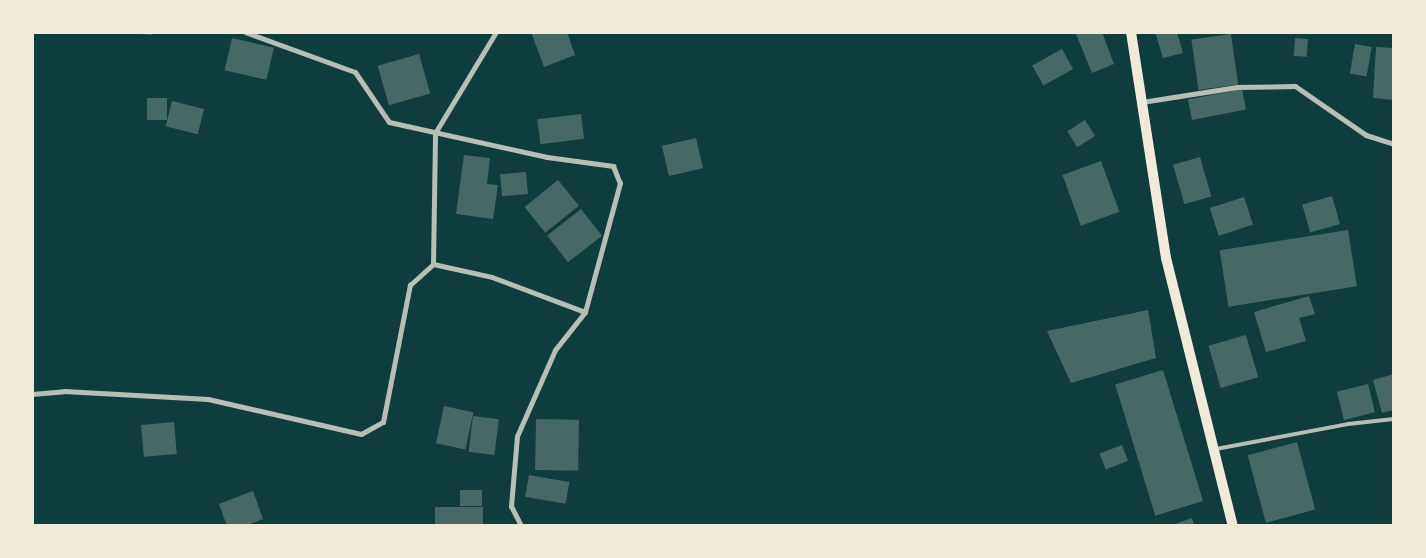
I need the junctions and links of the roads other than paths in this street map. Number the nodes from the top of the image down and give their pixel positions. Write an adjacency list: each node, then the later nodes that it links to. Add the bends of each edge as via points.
1 (245, 32): 5 (street, via 355,72 388,122)
2 (496, 32): 5 (street)
3 (1131, 32): 4 (main road)
4 (1142, 102): 6 (street, via 1237,87 1295,86 1366,135); 11 (main road, via 1166,258)
5 (435, 132): 7 (street); 8 (street, via 547,157 613,166 620,183)
6 (1394, 144)
7 (433, 264): 8 (street, via 492,277); 9 (street, via 410,285 383,422 361,434 208,399 64,391)
8 (586, 312): 12 (street, via 555,350 517,436 511,506)
9 (32, 394)
10 (1394, 419): 11 (lane, via 1348,424)
11 (1214, 450): 13 (main road)
12 (521, 526)
13 (1233, 526)

